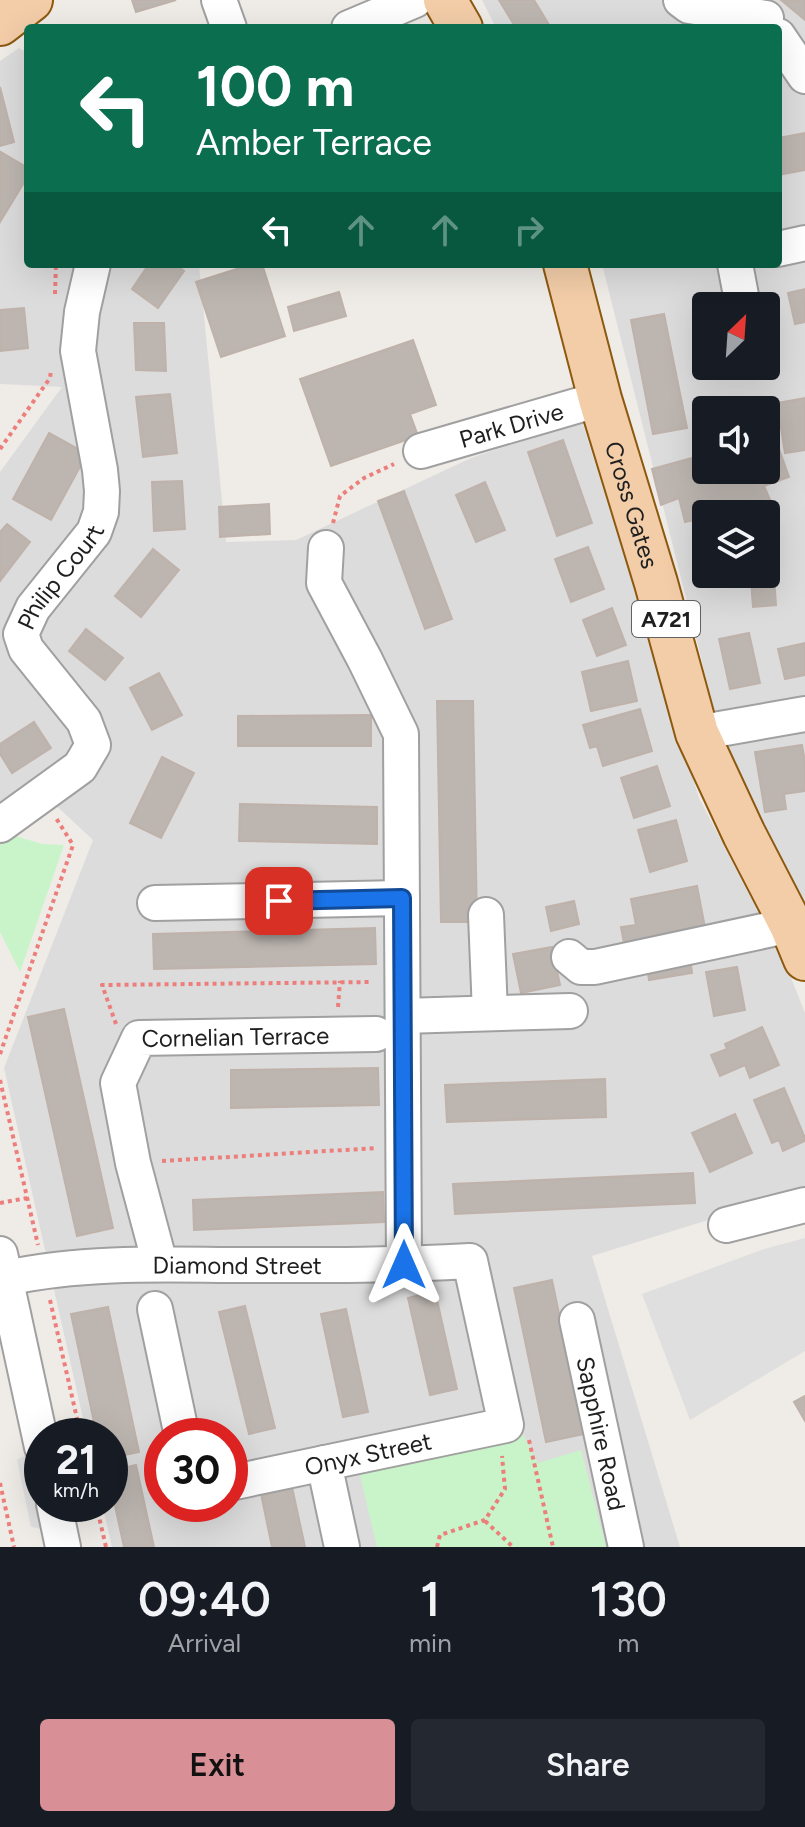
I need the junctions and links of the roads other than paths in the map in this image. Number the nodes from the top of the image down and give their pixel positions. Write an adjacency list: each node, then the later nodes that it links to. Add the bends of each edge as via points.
1 (31, 0): 7 (main road)
2 (219, 0): 8 (street)
3 (415, 0): 9 (street)
4 (445, 0): 10 (main road)
5 (681, 0): 6 (street, via 689,6)
6 (768, 20)
7 (0, 24)
8 (228, 24)
9 (358, 24)
10 (459, 24)
11 (782, 41): 12 (street)
12 (805, 76)
13 (805, 85): 14 (street)
14 (782, 88)
15 (805, 243): 16 (street)
16 (782, 248)
17 (92, 268): 26 (street, Philip Court, via 78,351 100,470 101,512 94,532 33,608 21,634 26,649 84,721 93,745 80,767)
18 (566, 268): 21 (main road, Cross Gates / A721)
19 (736, 268): 20 (street)
20 (740, 292)
21 (600, 399): 22 (street, Park Drive); 25 (main road, Cross Gates / A721)
22 (421, 451)
23 (326, 548): 27 (street, via 324,583 401,734)
24 (805, 714): 25 (street)
25 (697, 733): 30 (main road, Cross Gates / A721)
26 (0, 825)
27 (402, 898): 28 (street); 34 (street, via 402,982)
28 (155, 903)
29 (486, 915): 33 (street)
30 (798, 942): 31 (street, via 595,967 581,967)
31 (569, 957)
32 (570, 1011): 33 (street)
33 (490, 1013): 34 (street)
34 (390, 1025): 37 (street, Cornelian Terrace, via 139,1038 118,1083); 38 (street, via 403,1147)
35 (805, 1205): 36 (street)
36 (726, 1225)
37 (160, 1264): 38 (street, Diamond Street); 39 (street, Diamond Street, via 43,1270)
38 (404, 1265): 44 (street, Diamond Street, via 470,1261)
39 (3, 1266): 42 (street)
40 (155, 1309): 43 (street)
41 (577, 1320): 50 (street, Sapphire Road)
42 (36, 1418)
43 (178, 1418)
44 (503, 1426): 45 (street, Onyx Street)
45 (324, 1463): 46 (street, Onyx Street); 49 (street)
46 (248, 1479)
47 (58, 1522): 48 (street)
48 (63, 1547)
49 (342, 1547)
50 (626, 1547)

